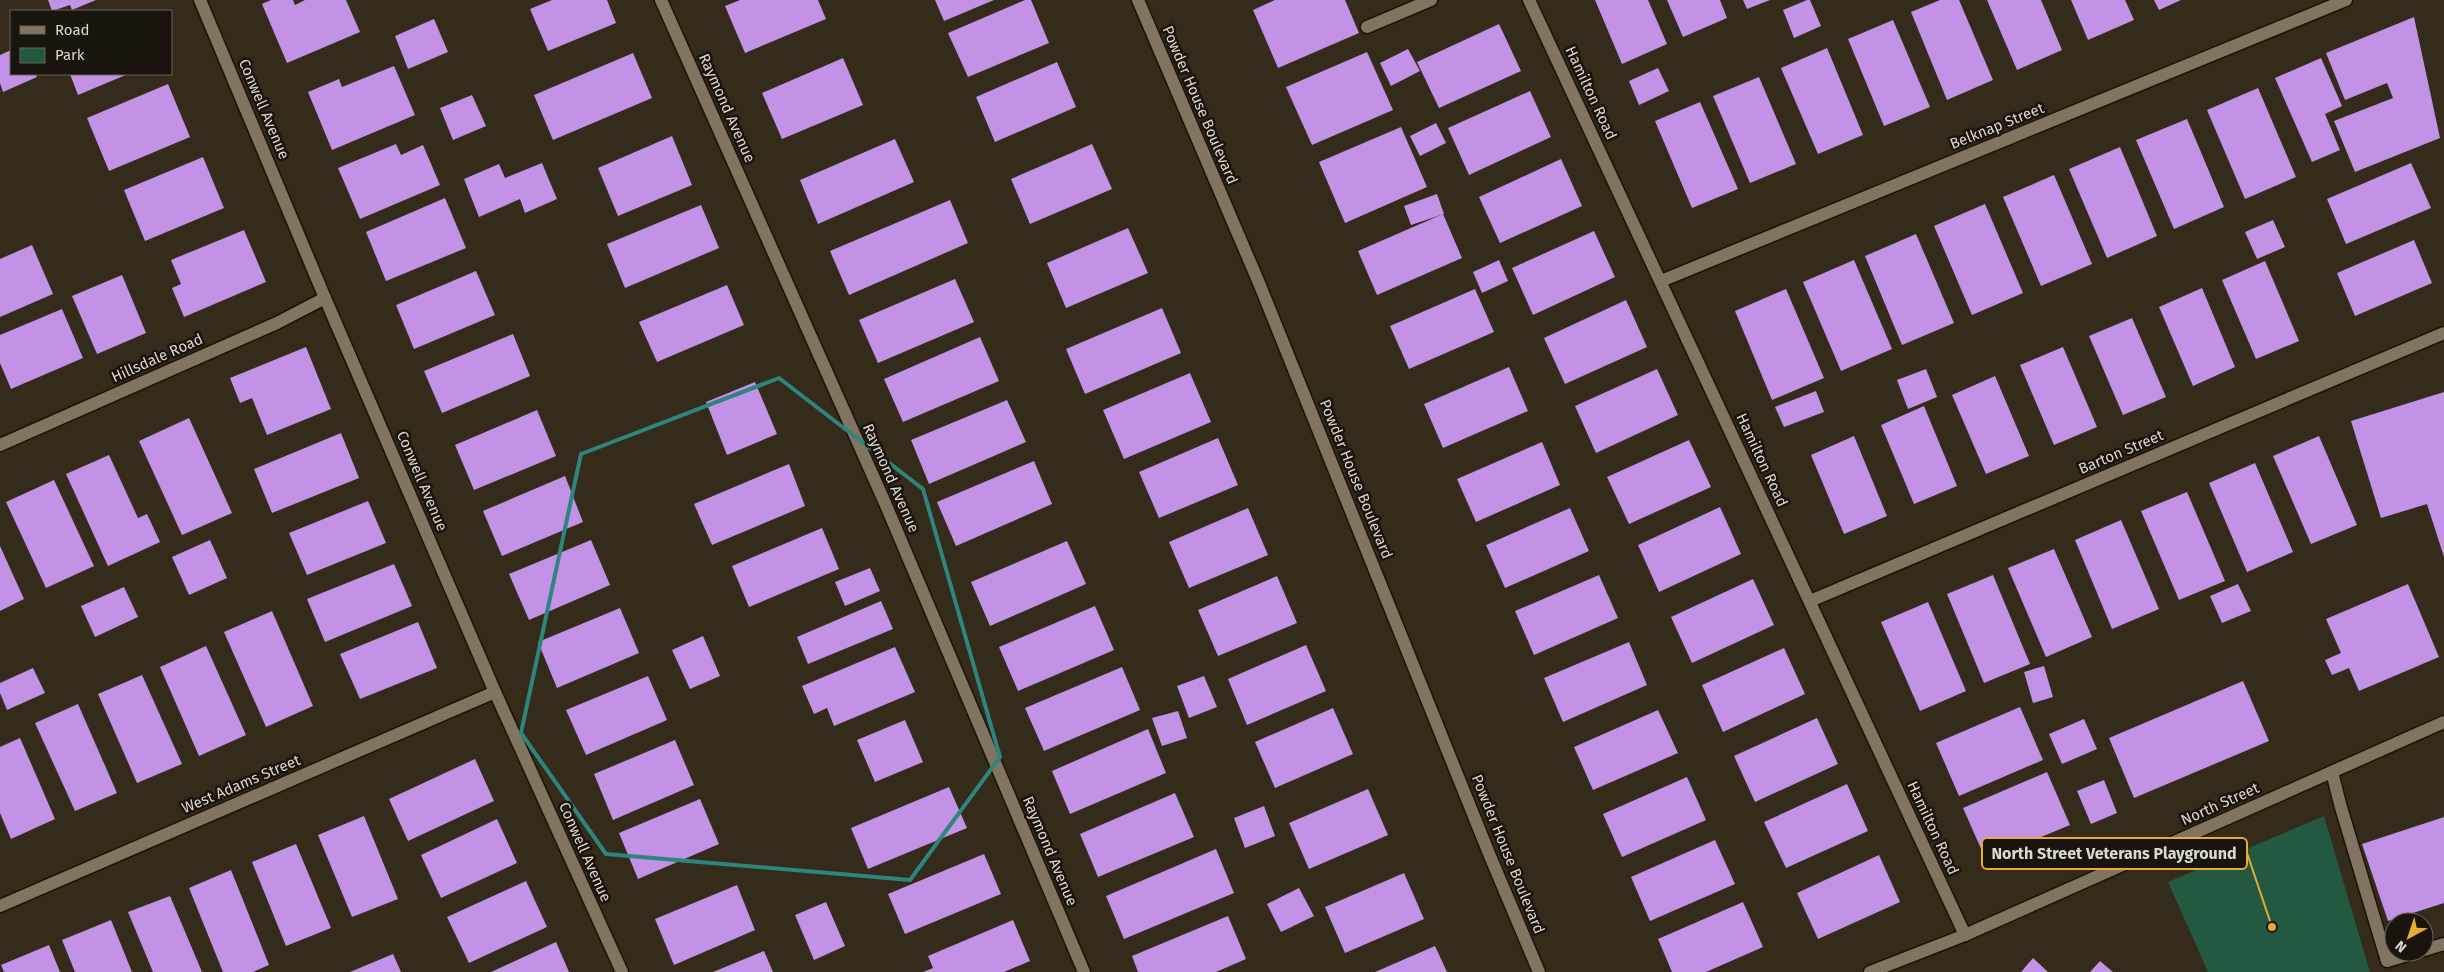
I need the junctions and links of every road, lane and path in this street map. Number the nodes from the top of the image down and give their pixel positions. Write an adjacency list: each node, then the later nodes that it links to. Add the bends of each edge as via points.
1 (200, 0): 9 (street, Conwell Avenue)
2 (661, 0): 20 (street, Raymond Avenue, via 885,503)
3 (1138, 0): 21 (street, Powder House Boulevard, via 1259,282 1490,856)
4 (1431, 0): 7 (street)
5 (1529, 0): 8 (street, Hamilton Road)
6 (2346, 0): 8 (street, Belknap Street)
7 (1367, 27)
8 (1661, 281): 12 (street, Hamilton Road)
9 (325, 298): 11 (street, Hillsdale Road, via 277,323); 13 (street, Conwell Avenue)
10 (2444, 333): 12 (street, Barton Street)
11 (0, 446)
12 (1810, 601): 17 (street, Hamilton Road)
13 (495, 692): 16 (street, West Adams Street); 19 (street, Conwell Avenue)
14 (2444, 722): 15 (street, North Street)
15 (2332, 772): 17 (street, North Street); 18 (street)
16 (0, 906)
17 (1965, 935): 22 (street, North Street)
18 (2384, 951)
19 (622, 972)
20 (1084, 972)
21 (1540, 972)
22 (1870, 972)

